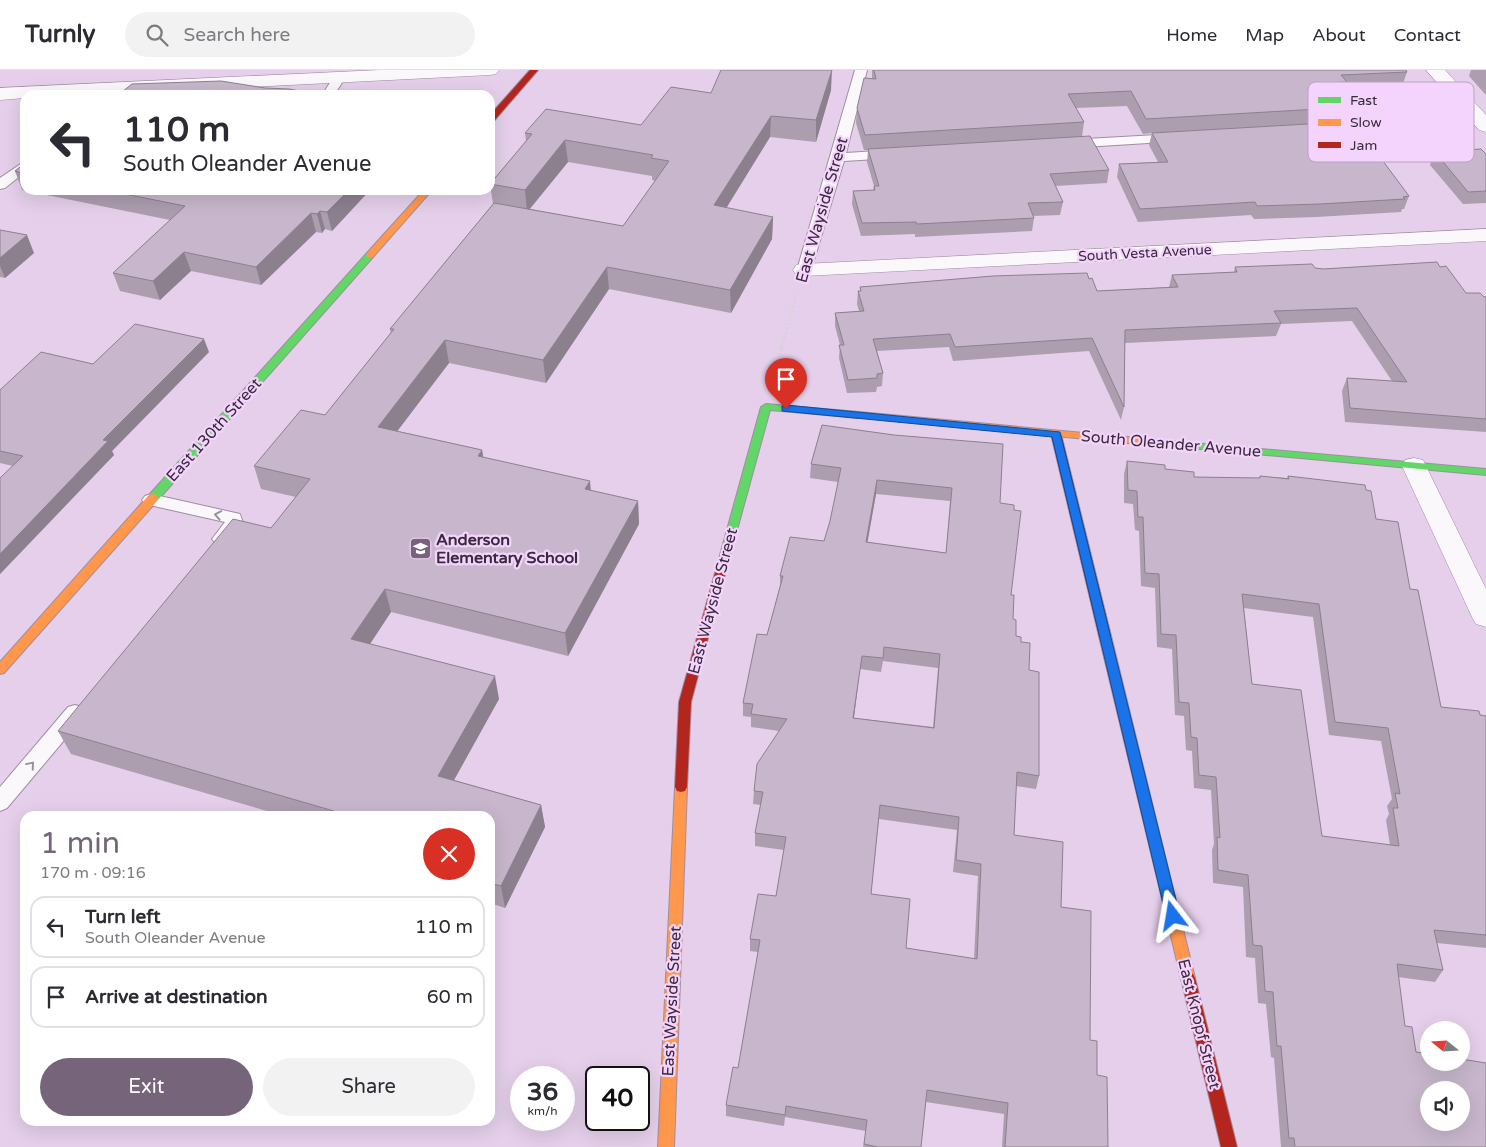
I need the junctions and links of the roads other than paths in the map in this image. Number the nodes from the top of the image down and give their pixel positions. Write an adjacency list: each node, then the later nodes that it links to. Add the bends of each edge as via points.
1 (490, 70): 5 (street)
2 (534, 70): 12 (street)
3 (860, 70): 17 (lane, East Wayside Street)
4 (1435, 70): 6 (street)
5 (339, 78): 7 (street); 8 (lane)
6 (1446, 82)
7 (142, 90)
8 (331, 90)
9 (0, 94): 10 (street)
10 (20, 94)
11 (1474, 111): 13 (street)
12 (495, 114)
13 (1484, 122)
14 (1184, 137): 15 (lane)
15 (1056, 144)
16 (907, 153): 17 (lane)
17 (838, 157): 22 (lane, East Wayside Street)
18 (20, 169): 19 (lane)
19 (0, 185)
20 (424, 195): 27 (street, East 130th Street)
21 (1486, 235): 22 (street, South Vesta Avenue)
22 (804, 270)
23 (766, 407): 24 (street, South Oleander Avenue); 33 (street, East Wayside Street, via 685,702)
24 (1056, 434): 25 (street, South Oleander Avenue); 34 (street, East Knopf Street)
25 (1414, 466): 26 (street, South Oleander Avenue); 29 (street)
26 (1486, 472)
27 (151, 500): 28 (lane, one-way to 27, via 234,523 234,518); 30 (street, East 130th Street)
28 (208, 554)
29 (1486, 617)
30 (0, 670)
31 (88, 697): 32 (lane, one-way to 31)
32 (0, 802)
33 (666, 1147)
34 (1229, 1147)

